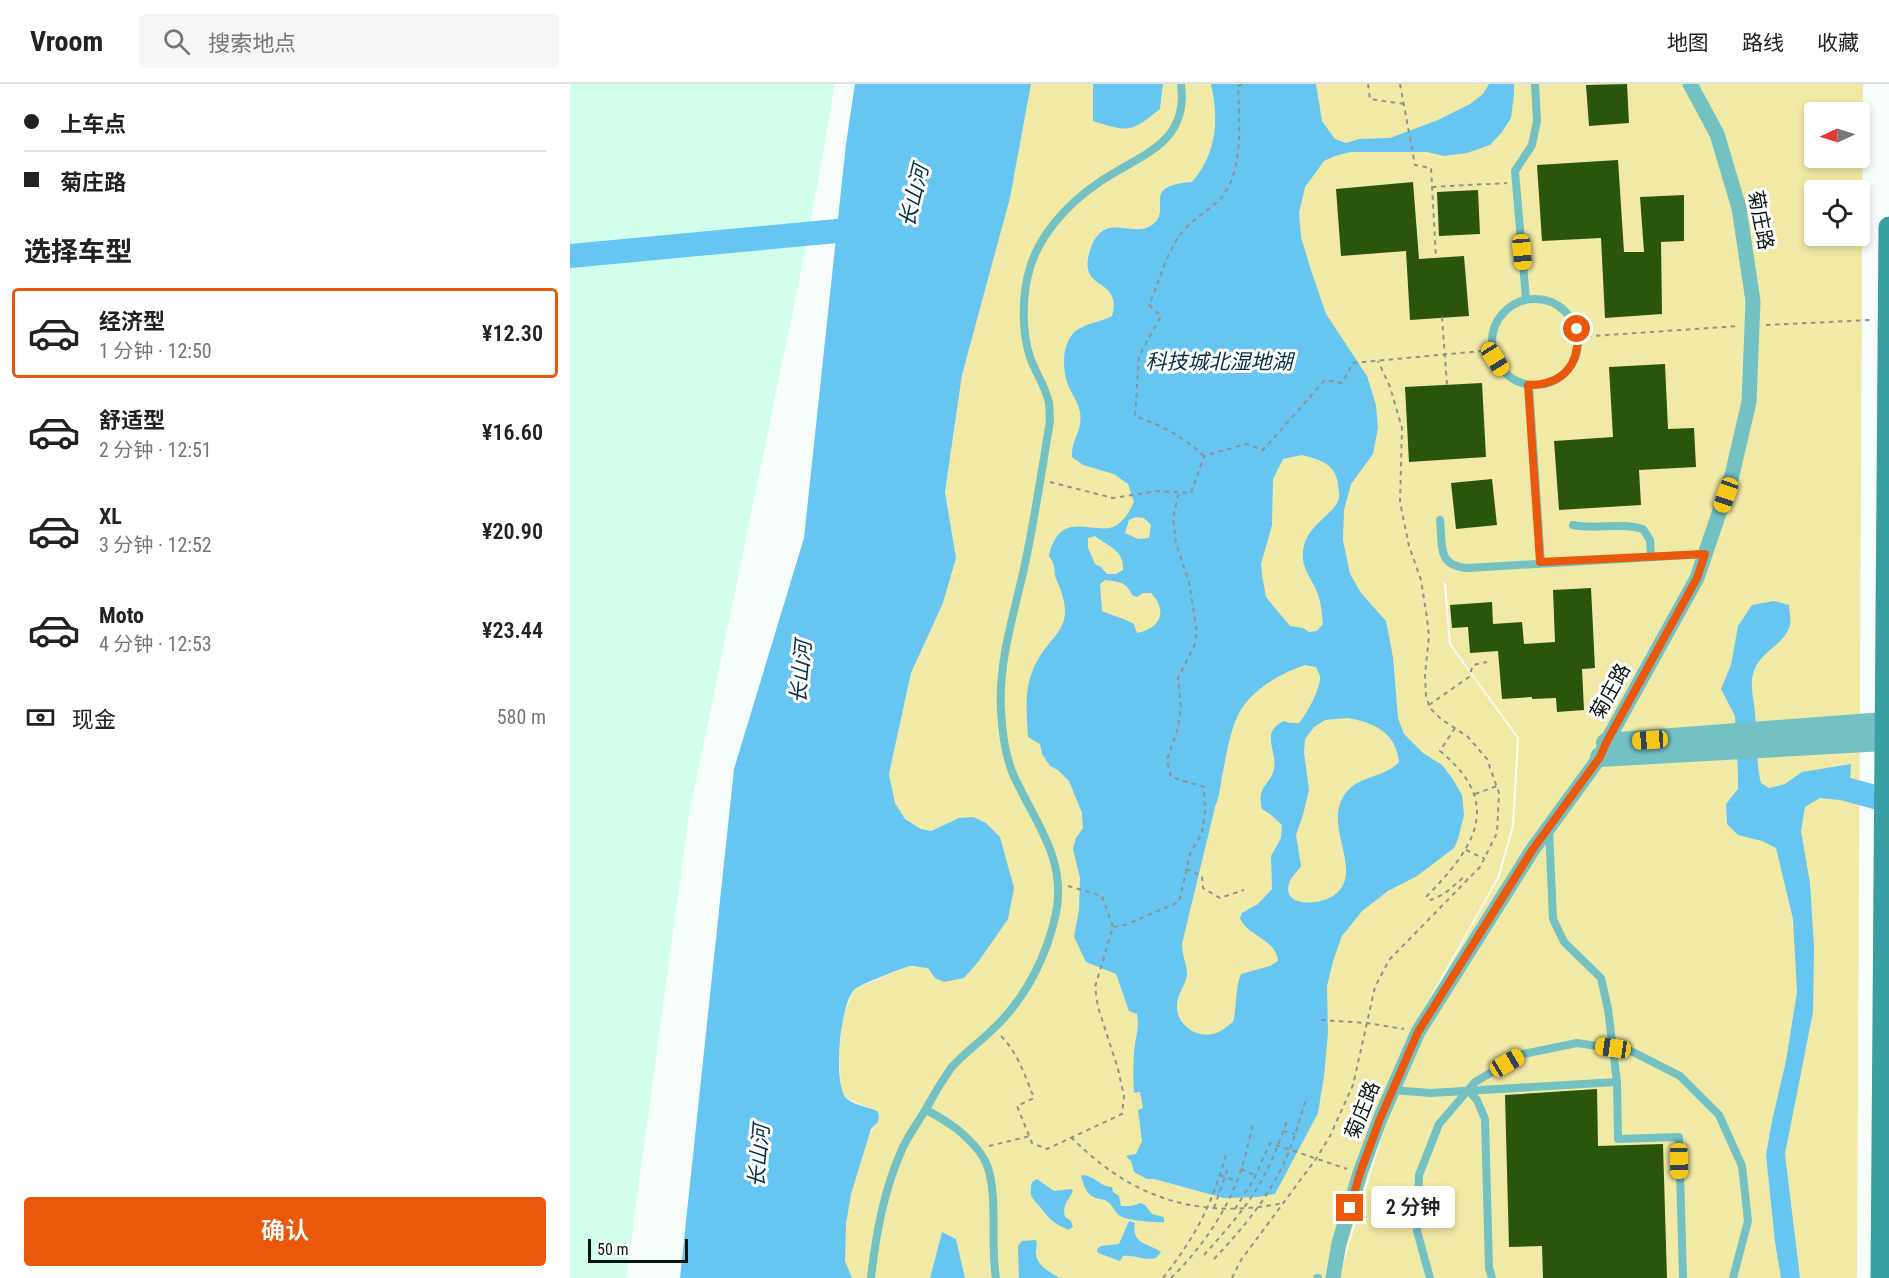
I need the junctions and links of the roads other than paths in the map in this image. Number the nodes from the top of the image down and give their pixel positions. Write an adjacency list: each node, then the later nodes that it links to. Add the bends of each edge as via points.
1 (1181, 84): 20 (lane, via 1180,115 1172,133 1158,148 1081,196 1044,235 1027,276 1025,331 1029,356 1048,402 1050,421 1007,649 1001,710 1012,773 1054,858 1058,883 1056,914 1042,957 1024,991 993,1029 953,1066)
2 (1535, 84): 5 (lane, via 1538,121 1532,145 1515,171)
3 (1690, 84): 10 (street, 菊庄路, via 1717,134 1739,208 1753,301 1749,402 1732,475)
4 (1889, 227): 6 (main road)
5 (1526, 299): 7 (lane, via 1499,318 1494,330 1494,350 1503,371); 7 (lane, via 1561,307 1577,329 1578,337 1576,357 1568,370 1557,380)
6 (1888, 319): 13 (main road)
7 (1528, 385): 12 (lane)
8 (1440, 520): 12 (lane, via 1443,554 1455,567)
9 (1573, 525): 11 (lane, via 1643,529 1650,540)
10 (1705, 554): 11 (lane); 14 (street, 菊庄路, via 1697,578)
11 (1651, 557): 12 (lane)
12 (1540, 562)
13 (1886, 736): 14 (street, via 1795,737); 28 (main road)
14 (1603, 750): 15 (street, 菊庄路)
15 (1549, 826): 16 (lane, via 1553,919 1564,942 1601,978); 18 (street, 菊庄路, via 1418,1032)
16 (1613, 1048): 17 (lane); 19 (lane, via 1577,1043 1523,1054); 27 (lane, via 1631,1051 1680,1076 1719,1116 1742,1166 1748,1221)
17 (1617, 1082): 19 (lane); 26 (lane, via 1618,1139 1678,1137)
18 (1392, 1090): 19 (lane); 23 (street, 菊庄路, via 1360,1173)
19 (1468, 1090): 24 (lane, via 1439,1124 1419,1175 1417,1230); 25 (lane, via 1485,1119)
20 (926, 1110): 21 (lane, via 903,1147 881,1206); 22 (lane, via 965,1136 978,1148 988,1166)
21 (871, 1278)
22 (996, 1278)
23 (1333, 1278)
24 (1430, 1278)
25 (1492, 1278)
26 (1683, 1278)
27 (1733, 1278)
28 (1881, 1278)

